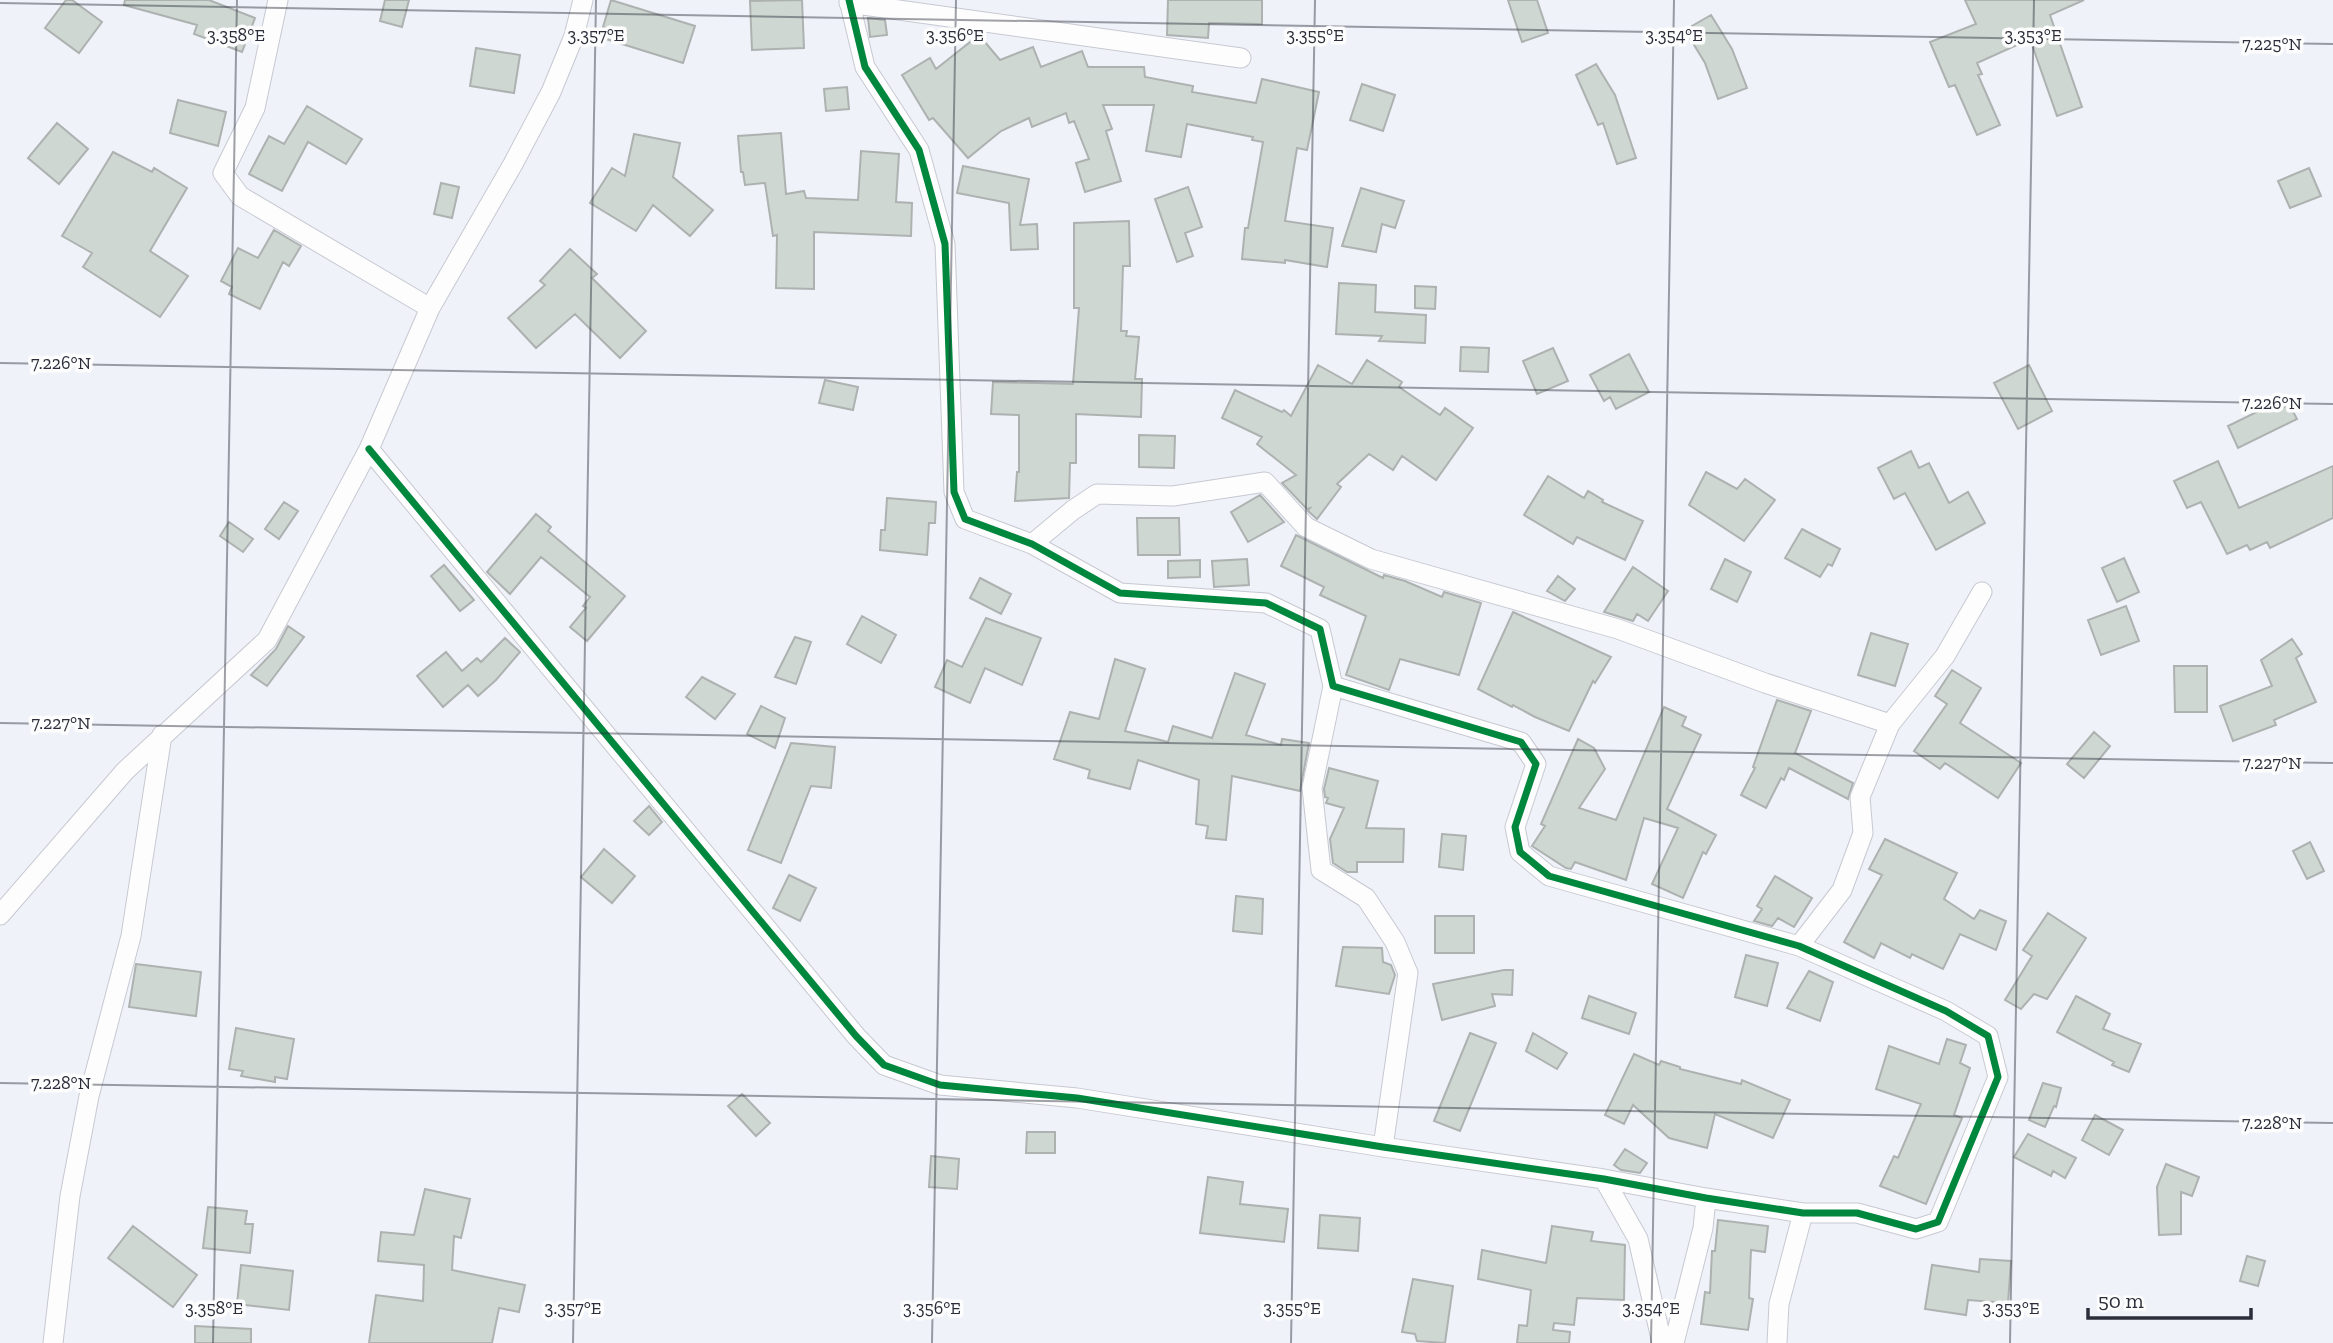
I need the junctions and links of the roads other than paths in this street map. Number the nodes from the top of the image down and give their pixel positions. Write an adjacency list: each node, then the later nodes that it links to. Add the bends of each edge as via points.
1 (278, 0): 5 (street, via 255,108 223,173 240,196)
2 (583, 0): 5 (street, via 551,92)
3 (849, 2): 4 (street); 7 (street, via 865,67 919,150 945,244 954,492 965,519)
4 (1241, 58)
5 (430, 308): 6 (street)
6 (369, 449): 11 (street, via 267,640); 14 (street, via 884,1065 940,1085 1077,1098)
7 (1032, 544): 9 (street, via 1120,593 1266,603 1277,608 1320,629); 10 (street, via 1097,494 1173,496 1265,482 1306,527 1371,559 1618,629)
8 (1982, 592): 10 (street, via 1945,656)
9 (1333, 686): 13 (street, via 1521,742 1535,764 1515,827 1520,852 1549,876); 14 (street, via 1312,788 1321,870 1366,898 1395,942 1408,973)
10 (1890, 724): 13 (street, via 1860,797 1863,833 1842,890)
11 (162, 734): 12 (street, via 124,771); 18 (street, via 131,936 89,1096 70,1196)
12 (0, 915)
13 (1799, 946): 17 (street, via 1946,1011 1987,1036 1998,1077 1938,1222 1916,1229 1857,1213)
14 (1382, 1147): 15 (street)
15 (1604, 1179): 16 (street); 19 (street, via 1638,1239)
16 (1706, 1198): 17 (street); 20 (street, via 1703,1228)
17 (1803, 1213): 21 (street, via 1779,1304)
18 (53, 1343)
19 (1662, 1343)
20 (1674, 1343)
21 (1777, 1343)

